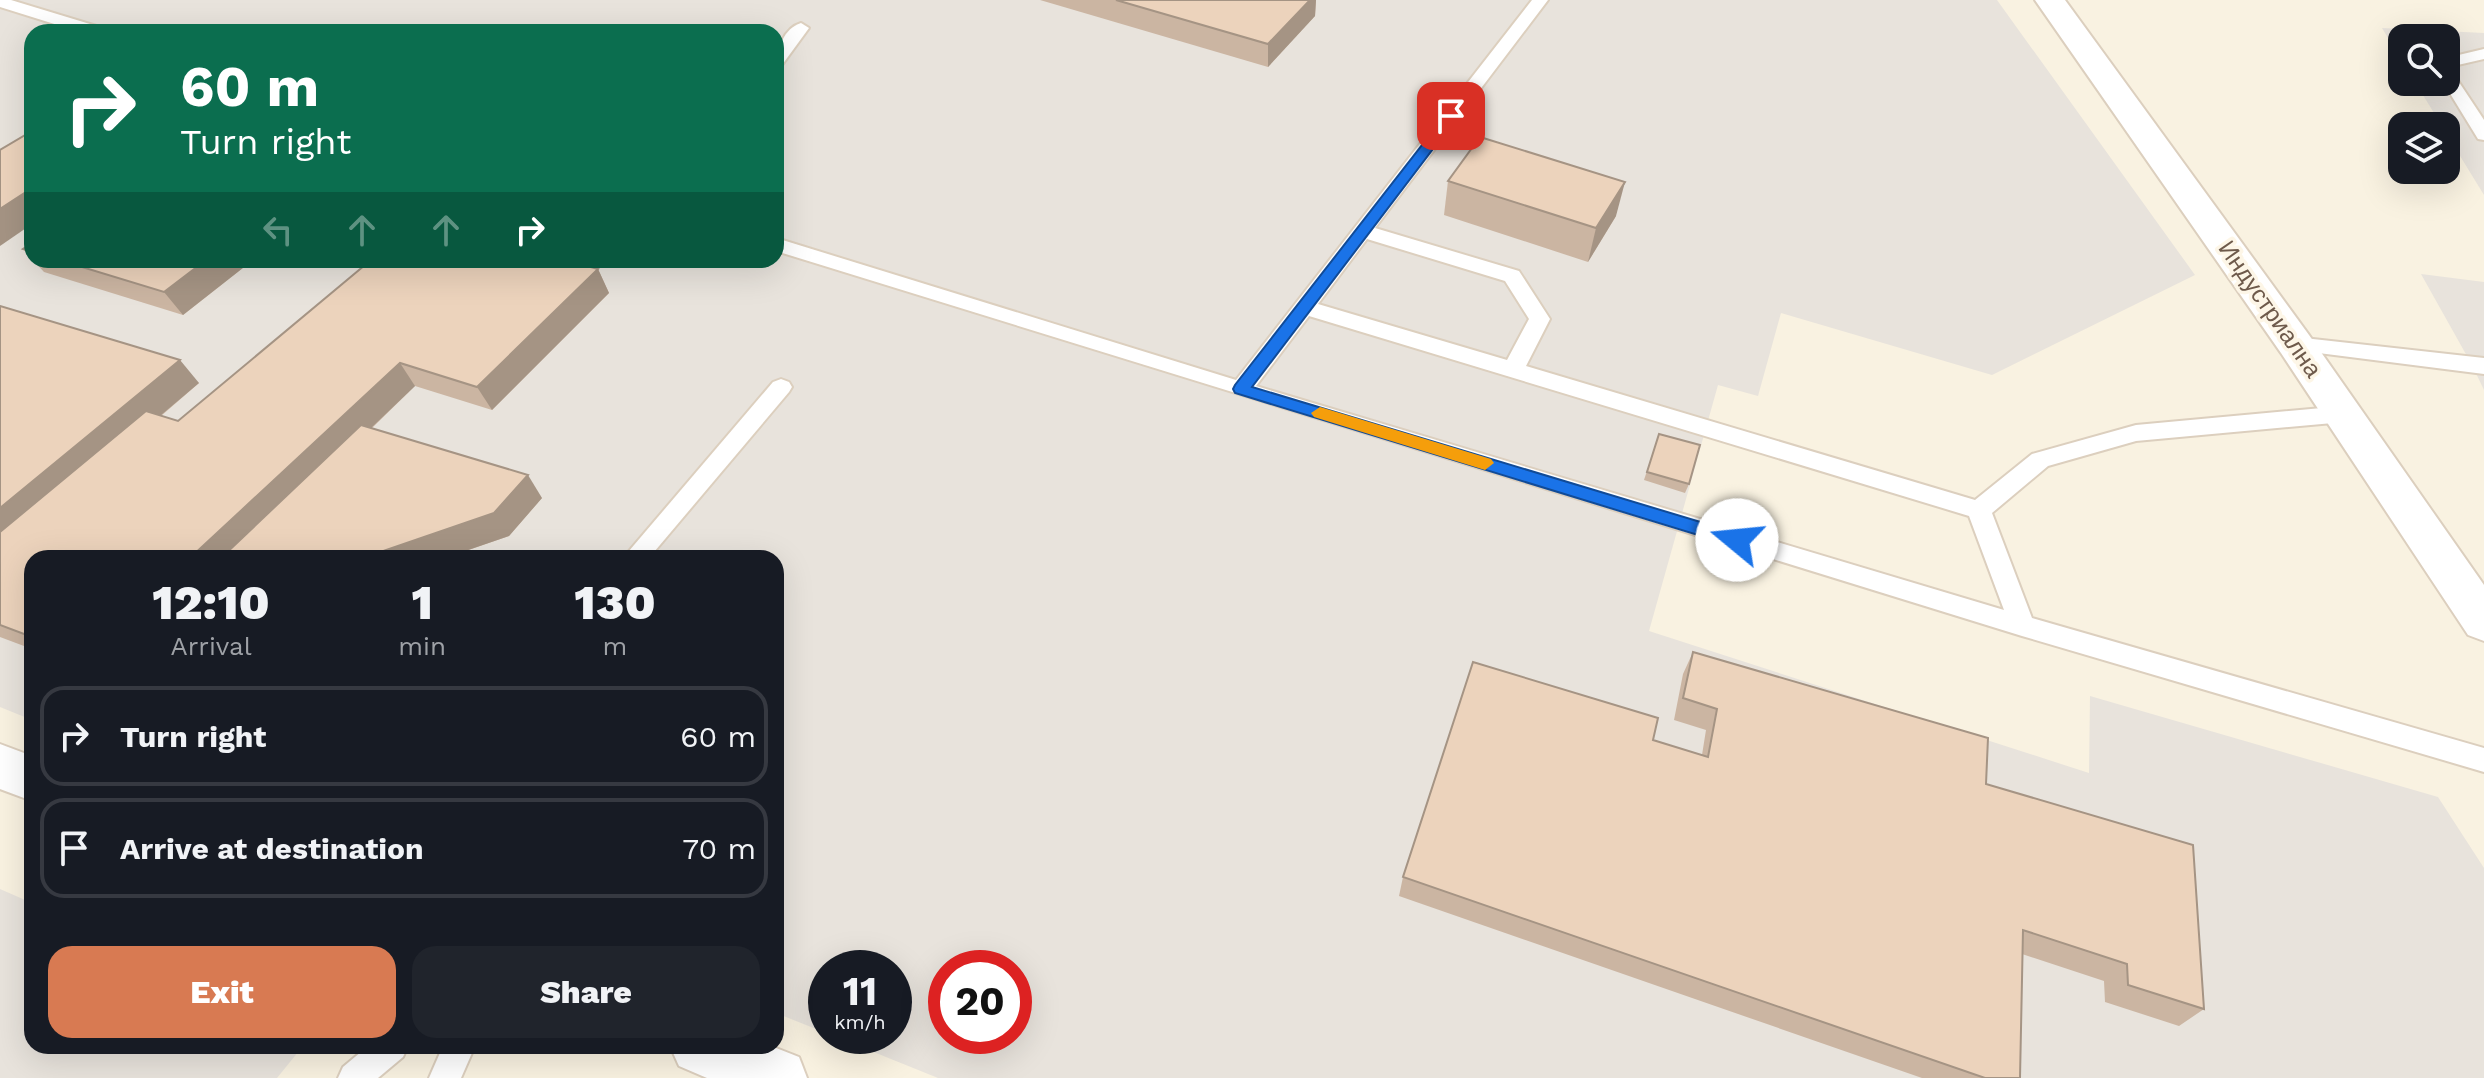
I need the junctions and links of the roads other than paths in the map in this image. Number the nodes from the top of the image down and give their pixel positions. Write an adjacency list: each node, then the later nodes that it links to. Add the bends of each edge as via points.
1 (1540, 0): 11 (lane)
2 (2050, 0): 14 (street, Индустриална)
3 (0, 2): 4 (lane)
4 (71, 24)
5 (801, 28): 6 (lane)
6 (784, 50)
7 (2484, 54): 8 (lane)
8 (2460, 60)
9 (2460, 95): 10 (lane)
10 (2484, 135)
11 (1362, 231): 13 (lane); 16 (lane, via 1512,276 1540,319)
12 (784, 246): 18 (lane)
13 (1304, 307): 16 (lane); 18 (lane)
14 (2295, 344): 15 (lane); 19 (street, Индустриална)
15 (2484, 366)
16 (1513, 370): 20 (lane)
17 (781, 387): 21 (lane)
18 (1241, 389): 23 (lane)
19 (2344, 414): 20 (lane, via 2136,433 2040,460); 22 (street, Индустриална)
20 (1979, 510): 23 (lane)
21 (642, 550)
22 (2484, 622)
23 (2022, 626): 24 (lane)
24 (2484, 760)
25 (0, 766): 26 (street)
26 (24, 776)
27 (382, 1054): 30 (lane)
28 (456, 1054): 31 (lane)
29 (719, 1054): 32 (street)
30 (354, 1078)
31 (445, 1078)
32 (778, 1078)

